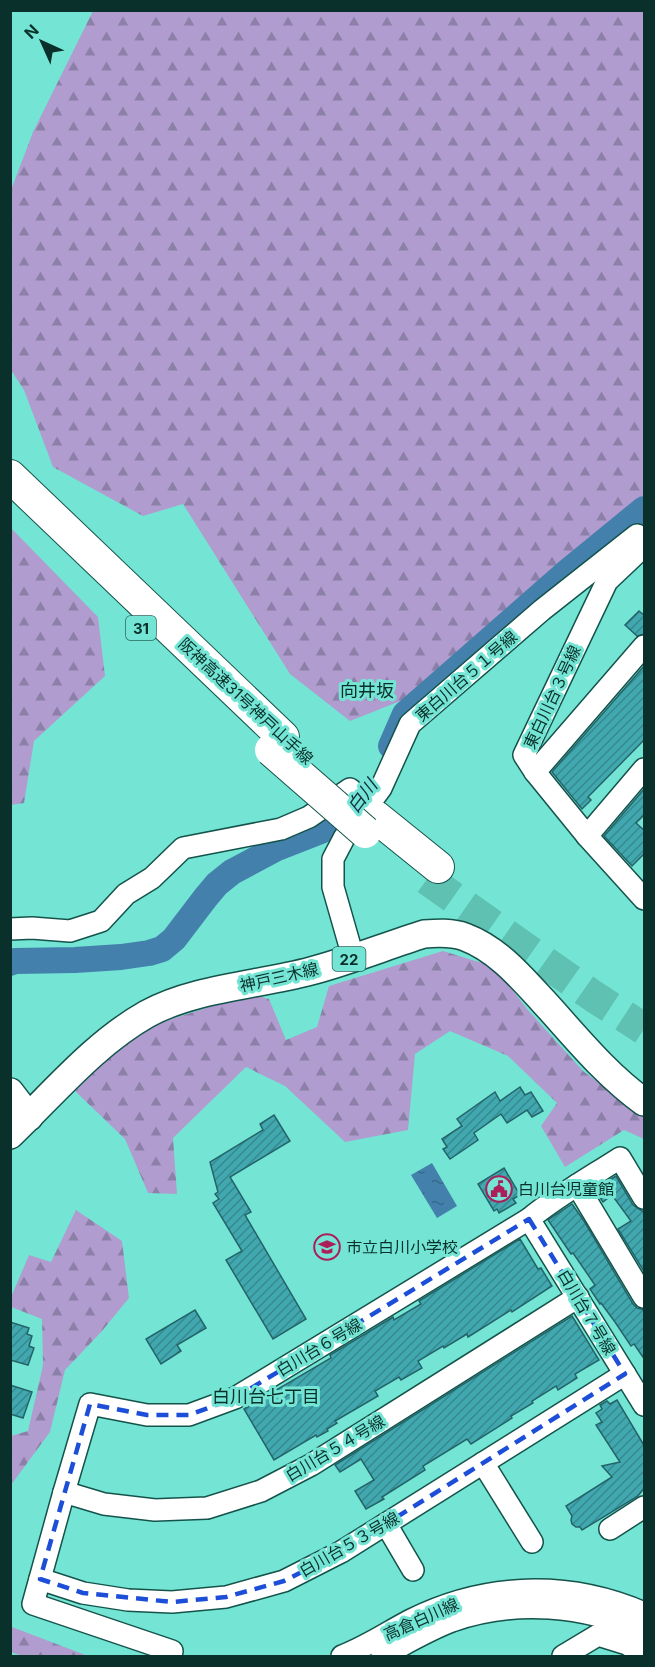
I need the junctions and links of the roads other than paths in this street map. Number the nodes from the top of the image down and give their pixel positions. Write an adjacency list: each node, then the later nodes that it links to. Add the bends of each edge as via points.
1 (15, 492): 6 (highway, 阪神高速31号神戸山手線 / 31, bridge, via 149,636)
2 (645, 544): 5 (street, 東白川台３号線, via 607,581 524,755); 6 (street, 東白川台５１号線, via 637,535 542,610 410,724)
3 (645, 646): 5 (street)
4 (645, 769): 7 (street)
5 (535, 772): 7 (street, 東白川台３号線)
6 (370, 818): 8 (highway, 阪神高速31号神戸山手線 / 31); 10 (street, via 350,789 309,818 281,829 183,848 152,878 126,894 101,921 70,931); 11 (street, via 344,838 333,859 333,887)
7 (587, 836): 9 (street, 東白川台３号線)
8 (432, 873)
9 (644, 897)
10 (10, 929)
11 (353, 957): 13 (main road, 神戸三木線 / 22, via 424,934 462,935 483,945 523,979 601,1065); 14 (main road, 神戸三木線 / 22, via 310,971 174,1002 149,1013 95,1052)
12 (10, 1092): 14 (main road)
13 (645, 1102)
14 (20, 1126)
15 (576, 1185): 16 (street, 白川台６号線, via 620,1158); 17 (street, 白川台６号線); 19 (street)
16 (645, 1198)
17 (530, 1219): 18 (street, 白川台７号線); 23 (street, 白川台６号線, via 234,1398 189,1415 147,1415 90,1404)
18 (578, 1297): 20 (street, 白川台７号線); 23 (street, 白川台５４号線, via 310,1465 261,1491 207,1508 155,1510 104,1504)
19 (645, 1297)
20 (625, 1374): 21 (street, 白川台７号線); 22 (street, 白川台５３号線)
21 (645, 1405)
22 (483, 1463): 25 (street, 白川台５３号線); 27 (street)
23 (64, 1492): 29 (street, 白川台６号線)
24 (645, 1507): 26 (street)
25 (386, 1524): 28 (street); 29 (street, 白川台５３号線, via 284,1581 226,1597 172,1602 128,1600 83,1593)
26 (610, 1528)
27 (532, 1542)
28 (413, 1570)
29 (40, 1579): 34 (street, 白川台６号線, via 33,1604 172,1651)
30 (645, 1613): 35 (street, 高倉白川線, via 593,1595 560,1590 493,1593 445,1605)
31 (645, 1632): 36 (street, 高倉白川線, via 588,1612 520,1608 451,1622)
32 (570, 1654): 33 (street, via 598,1635 627,1644)
33 (645, 1655)
34 (171, 1656)
35 (342, 1656)
36 (382, 1656)

